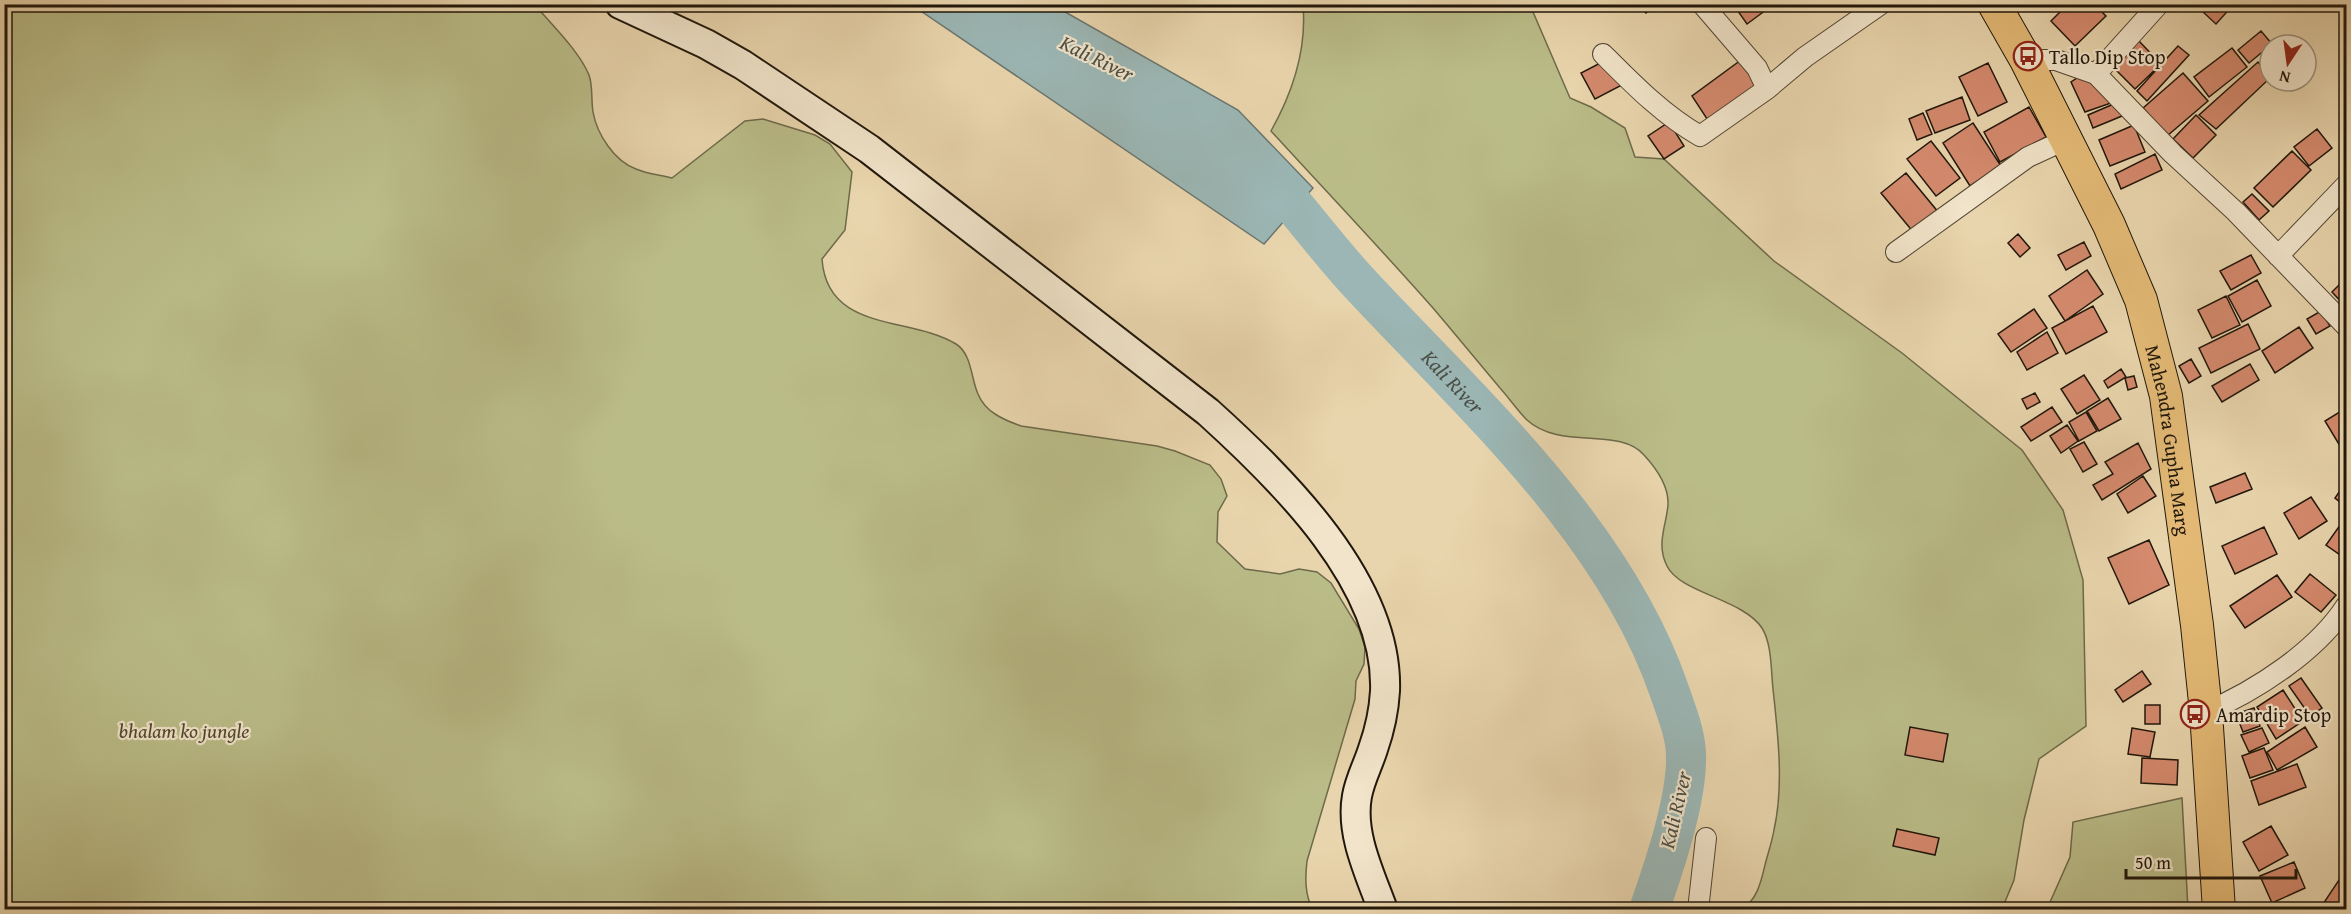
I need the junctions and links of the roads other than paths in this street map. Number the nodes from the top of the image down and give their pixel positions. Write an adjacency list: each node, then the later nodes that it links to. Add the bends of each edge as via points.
1 (620, 4): 18 (main road, via 743,64 869,149 1208,412 1253,453 1321,529 1354,582 1383,655 1385,692 1373,748 1356,798 1362,852)
2 (1702, 4): 9 (street, via 1758,68)
3 (1881, 4): 9 (street)
4 (1994, 4): 7 (main road, Mahendra Gupha Marg)
5 (2159, 4): 8 (street)
6 (1603, 54): 9 (street, via 1636,87 1700,136)
7 (2026, 60): 8 (street, via 2056,60); 10 (main road, Mahendra Gupha Marg)
8 (2096, 74): 13 (street)
9 (1767, 89)
10 (2065, 140): 12 (street, via 2028,157); 16 (main road, Mahendra Gupha Marg, via 2109,225 2141,300 2166,396)
11 (2346, 185): 13 (street)
12 (1896, 252)
13 (2278, 256): 14 (street)
14 (2346, 326)
15 (2346, 606): 16 (street, via 2334,625 2270,679)
16 (2206, 712): 20 (main road, Mahendra Gupha Marg)
17 (1706, 838): 19 (street)
18 (1383, 909)
19 (1698, 909)
20 (2219, 909)

